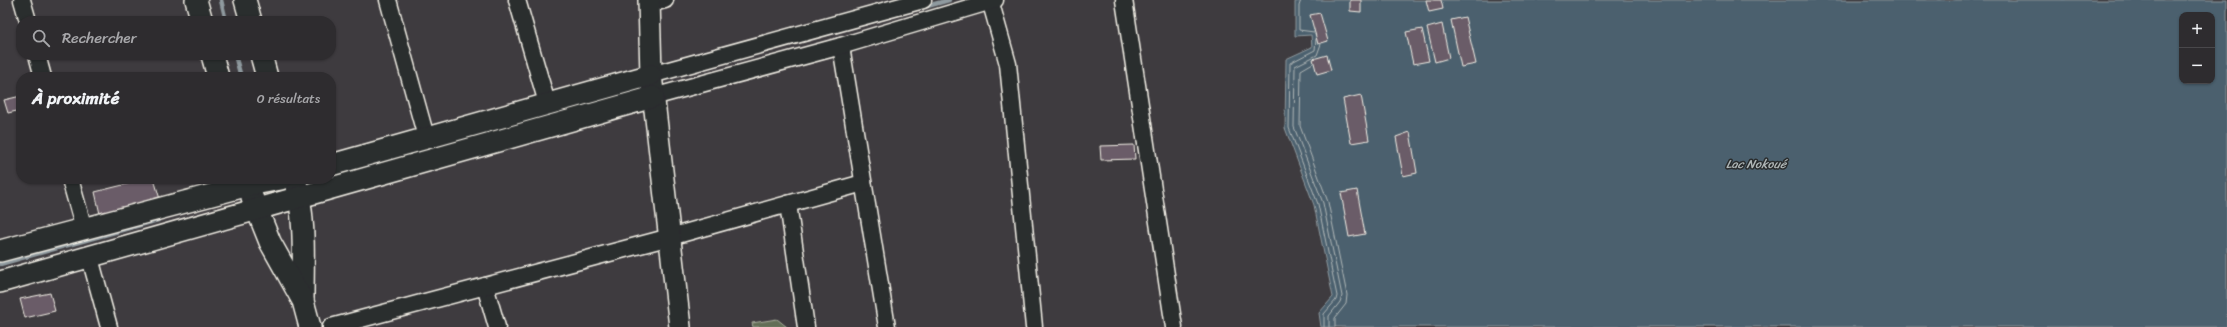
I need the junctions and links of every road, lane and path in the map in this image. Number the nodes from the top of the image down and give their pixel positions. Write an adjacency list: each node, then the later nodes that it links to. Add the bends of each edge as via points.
1 (22, 0): 10 (street)
2 (196, 0): 11 (street)
3 (245, 0): 12 (street)
4 (388, 0): 23 (street)
5 (517, 0): 22 (street)
6 (923, 0): 20 (street)
7 (992, 0): 13 (street); 48 (street, via 1008,64)
8 (1124, 0): 49 (street)
9 (654, 1): 20 (street)
10 (27, 16)
11 (201, 16)
12 (250, 16)
13 (841, 46): 21 (street); 26 (street)
14 (38, 60): 17 (street)
15 (213, 60): 18 (street)
16 (262, 60): 19 (street)
17 (42, 72)
18 (217, 72)
19 (266, 72)
20 (651, 75): 21 (street); 22 (street)
21 (653, 97): 25 (street); 35 (street)
22 (547, 103): 23 (street)
23 (426, 137): 24 (street)
24 (336, 164)
25 (336, 178)
26 (863, 183): 32 (street); 47 (street)
27 (71, 184): 34 (street)
28 (241, 184): 34 (street)
29 (249, 184): 33 (street)
30 (314, 184): 31 (street)
31 (298, 188): 33 (street); 40 (street, via 303,233)
32 (788, 204): 35 (street); 46 (street)
33 (256, 210): 37 (street); 40 (street)
34 (84, 229): 36 (street)
35 (670, 238): 39 (street); 45 (street)
36 (0, 250)
37 (90, 258): 38 (street); 41 (street)
38 (0, 282)
39 (485, 286): 43 (street); 44 (street)
40 (302, 301): 42 (street)
41 (109, 327)
42 (310, 327)
43 (331, 327)
44 (497, 327)
45 (680, 327)
46 (806, 327)
47 (887, 327)
48 (1034, 327)
49 (1174, 327)

